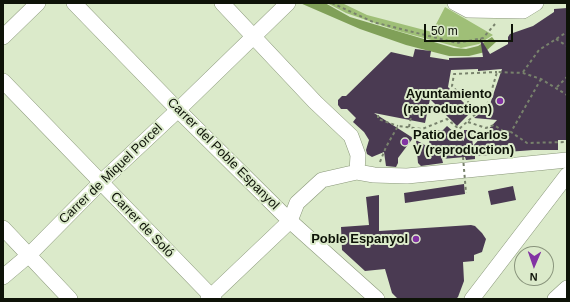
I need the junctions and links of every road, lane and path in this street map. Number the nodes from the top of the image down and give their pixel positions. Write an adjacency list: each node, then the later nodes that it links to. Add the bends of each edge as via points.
1 (38, 3): 11 (street)
2 (74, 3): 22 (street, Carrer del Poble Espanyol)
3 (222, 3): 10 (street)
4 (288, 3): 10 (street, Carrer de Miquel Porcel)
5 (332, 3): 8 (path, via 373,22 456,43 483,38)
6 (536, 3): 8 (street, via 523,11)
7 (464, 5): 8 (street)
8 (510, 8)
9 (567, 32): 12 (path)
10 (254, 36): 22 (street, Carrer de Miquel Porcel); 33 (street, via 315,102 351,136 358,155)
11 (3, 37)
12 (556, 39): 13 (path); 15 (path, via 539,50)
13 (567, 46)
14 (497, 72): 15 (path); 23 (path, via 488,103); 23 (path, via 454,74 452,86)
15 (522, 73): 17 (path)
16 (567, 77): 19 (path)
17 (541, 79): 19 (path); 28 (path)
18 (3, 81): 35 (street, Carrer de Soló)
19 (556, 87): 20 (path)
20 (567, 95)
21 (413, 108): 27 (path)
22 (178, 110): 35 (street, Carrer de Miquel Porcel); 37 (street, Carrer del Poble Espanyol)
23 (478, 112): 25 (path)
24 (378, 115): 26 (path, via 378,119)
25 (468, 122): 27 (path, via 459,129 447,119 422,130); 28 (path, via 486,128 494,125 503,131)
26 (398, 126): 27 (path); 32 (path)
27 (409, 127)
28 (511, 132): 29 (path, via 527,143)
29 (567, 142)
30 (462, 157): 36 (path, bridge)
31 (567, 160): 33 (street, via 407,176)
32 (378, 166)
33 (357, 172): 37 (street, Carrer del Poble Espanyol, via 322,180 297,203)
34 (567, 175): 45 (street)
35 (100, 183): 39 (street, Carrer de Miquel Porcel); 42 (street, Carrer de Soló)
36 (466, 193)
37 (290, 221): 42 (street); 44 (street, Carrer del Poble Espanyol)
38 (3, 228): 39 (street)
39 (29, 255): 40 (street, Carrer de Miquel Porcel); 43 (street)
40 (3, 278)
41 (567, 288): 46 (street)
42 (211, 298)
43 (70, 299)
44 (377, 299)
45 (472, 299)
46 (555, 299)

